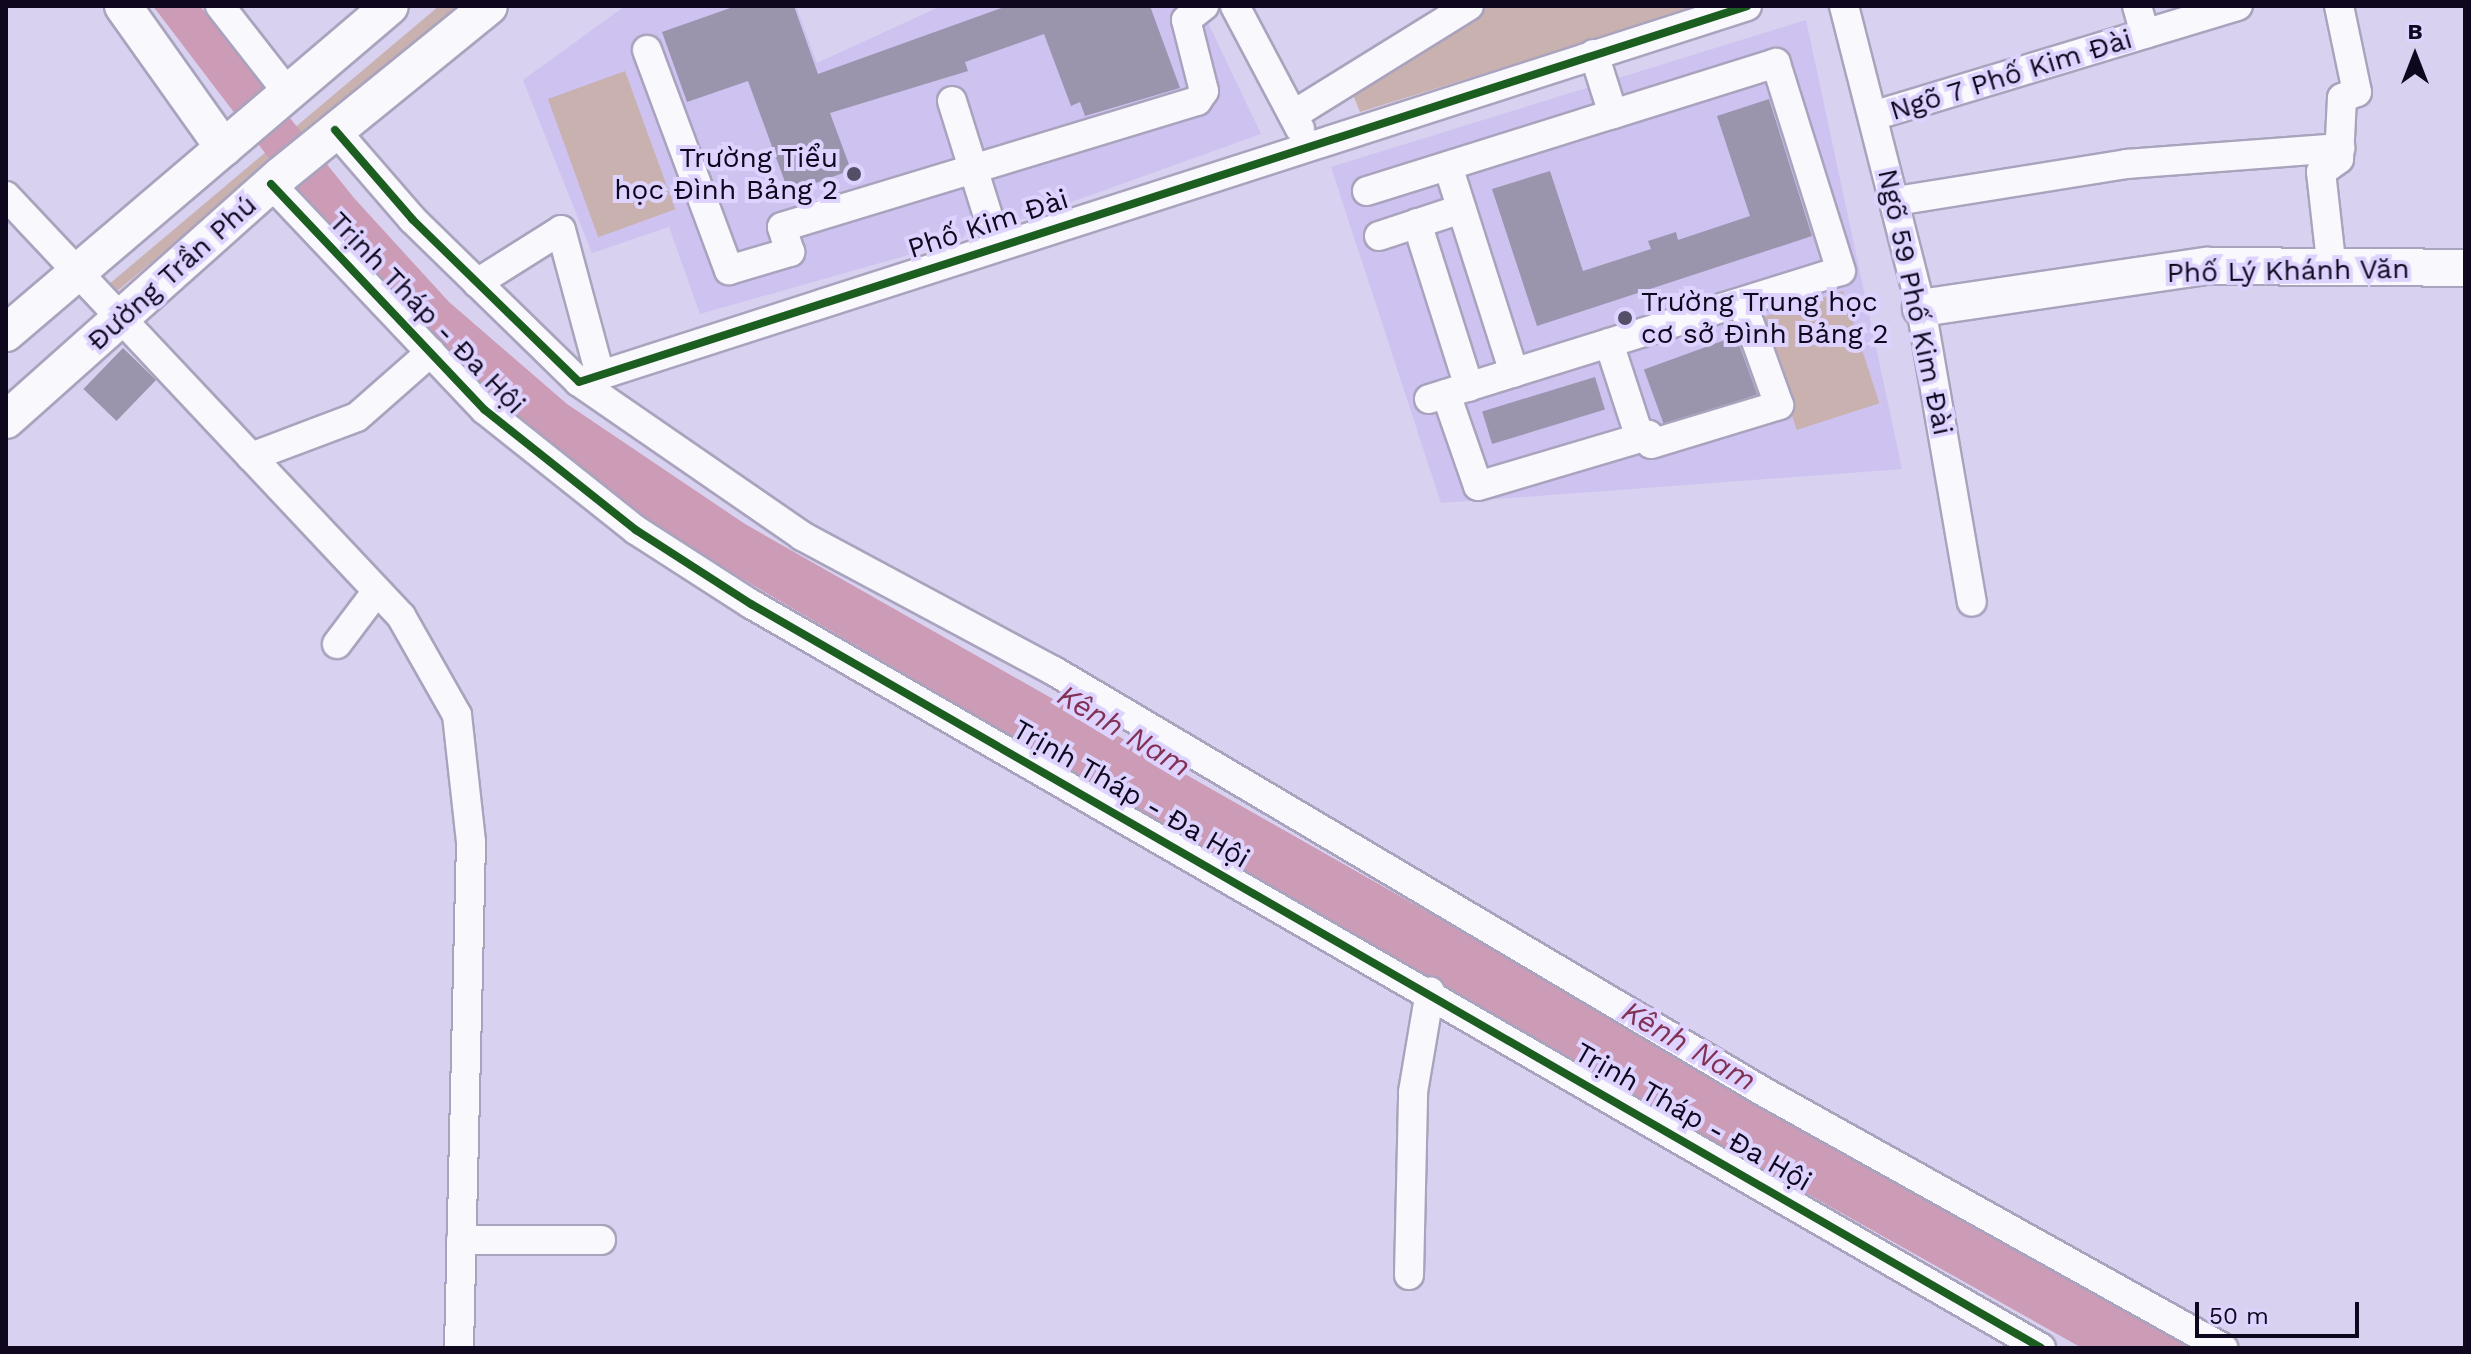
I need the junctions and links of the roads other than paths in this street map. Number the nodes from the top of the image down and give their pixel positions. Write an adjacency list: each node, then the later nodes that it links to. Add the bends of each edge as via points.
1 (123, 6): 22 (main road)
2 (220, 6): 16 (street)
3 (390, 6): 16 (main road, Đường Trần Phú)
4 (489, 6): 21 (main road, Đường Trần Phú)
5 (1204, 6): 26 (street, via 1186,20 1204,91 1197,101)
6 (1235, 6): 19 (street)
7 (1469, 6): 19 (street)
8 (1747, 6): 15 (street, Phố Kim Đài)
9 (1844, 6): 20 (street, Ngõ 59 Phố Kim Đài)
10 (2137, 6): 13 (street)
11 (2238, 6): 13 (street, Ngõ 7 Phố Kim Đài)
12 (2339, 6): 24 (street, via 2357,92 2342,98)
13 (2145, 34): 20 (street, Ngõ 7 Phố Kim Đài)
14 (647, 50): 26 (street, via 729,270 790,252 782,227)
15 (1594, 54): 18 (street); 23 (street, Phố Kim Đài)
16 (286, 95): 22 (main road, Đường Trần Phú)
17 (952, 101): 26 (street)
18 (1613, 114): 25 (street); 39 (street, via 1776,63 1841,271)
19 (1293, 115): 23 (street)
20 (1876, 115): 30 (street, Ngõ 59 Phố Kim Đài)
21 (329, 135): 27 (main road, Đường Trần Phú); 38 (street)
22 (232, 141): 37 (main road, Đường Trần Phú)
23 (1306, 143): 34 (street, Phố Kim Đài)
24 (2340, 148): 30 (street, via 2127,164); 36 (street, via 2339,159 2321,172)
25 (1448, 166): 28 (street); 31 (street)
26 (974, 170): 34 (street)
27 (276, 180): 41 (main road, Đường Trần Phú); 44 (street, Trịnh Tháp - Đa Hội)
28 (1367, 191)
29 (6, 196): 37 (street)
30 (1896, 201): 40 (street, Ngõ 59 Phố Kim Đài)
31 (1461, 209): 32 (street); 45 (street)
32 (1417, 223): 33 (street); 47 (street)
33 (1379, 236)
34 (997, 245): 46 (street, Phố Kim Đài)
35 (2465, 268): 36 (main road, Phố Lý Khánh Văn)
36 (2332, 270): 40 (main road, Phố Lý Khánh Văn, via 2207,266)
37 (75, 273): 41 (street); 42 (main road, Đường Trần Phú)
38 (477, 283): 46 (street); 46 (street, via 561,230)
39 (1742, 302): 43 (street); 49 (street, via 1779,405 1651,444 1648,435)
40 (1921, 308): 52 (street, Ngõ 59 Phố Kim Đài)
41 (121, 319): 48 (main road, Đường Trần Phú); 50 (street)
42 (6, 333)
43 (1609, 343): 45 (street); 49 (street)
44 (431, 352): 50 (street, via 357,417); 54 (street, Trịnh Tháp - Đa Hội, via 545,464 726,587)
45 (1514, 373): 47 (street)
46 (589, 378): 60 (street, via 802,536 1054,671 1764,1092)
47 (1448, 393): 49 (street, via 1478,486)
48 (6, 420)
49 (1640, 438)
50 (251, 457): 51 (street)
51 (377, 591): 53 (street); 55 (street, via 421,644 457,715 471,842)
52 (1972, 602)
53 (337, 644)
54 (1430, 991): 57 (street, via 1413,1092); 59 (street, Trịnh Tháp - Đa Hội)
55 (461, 1240): 56 (street); 58 (street)
56 (601, 1240)
57 (1409, 1275)
58 (459, 1348)
59 (2041, 1348)
60 (2223, 1348)

